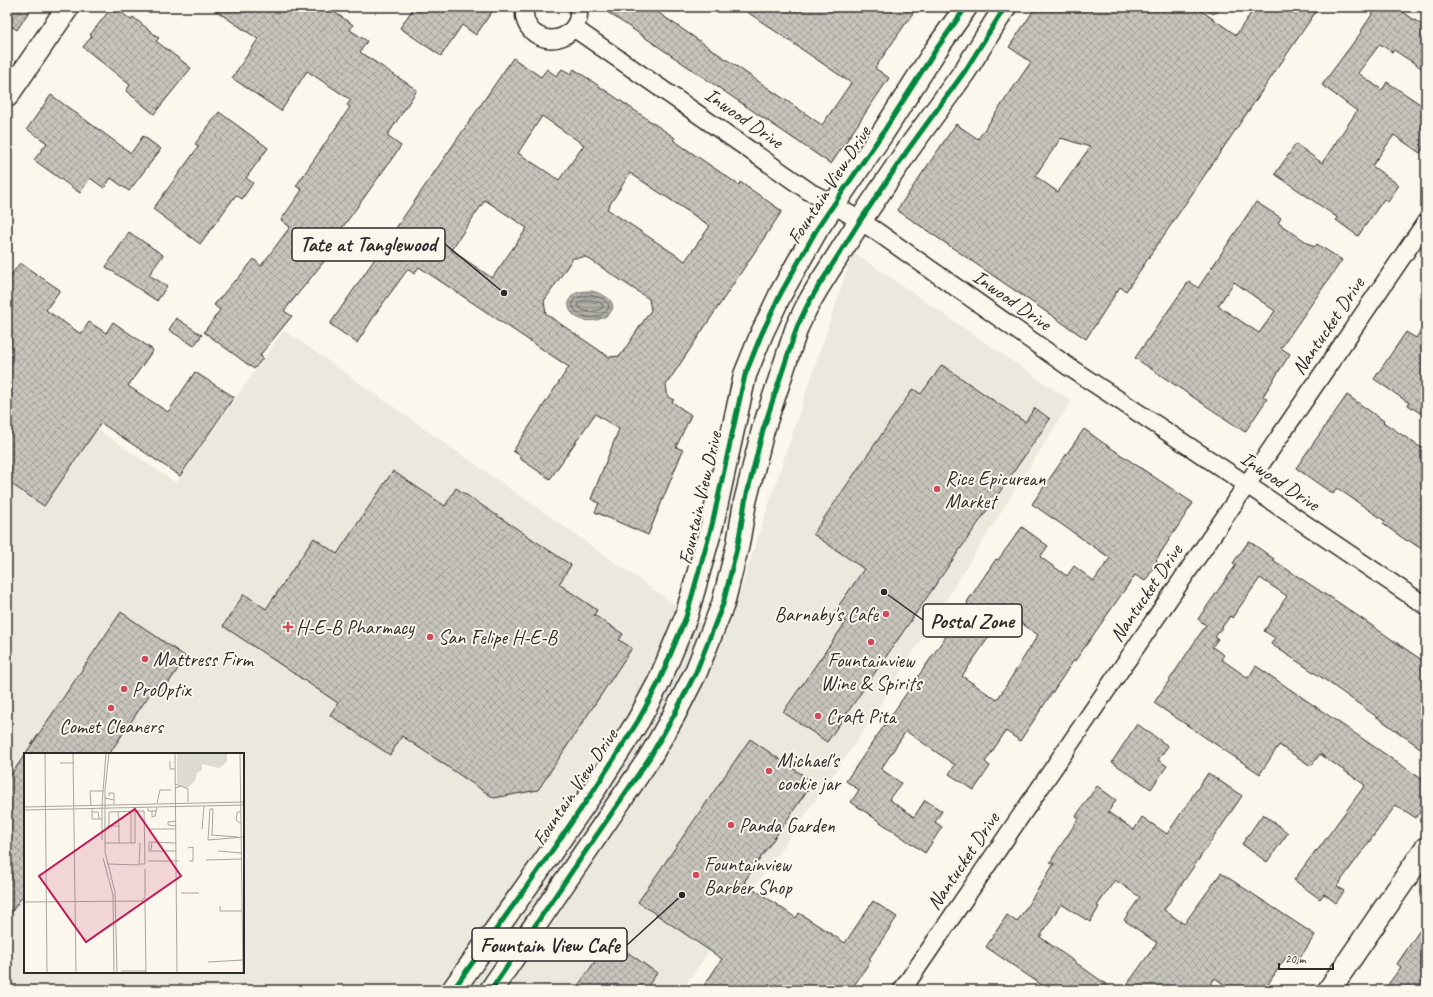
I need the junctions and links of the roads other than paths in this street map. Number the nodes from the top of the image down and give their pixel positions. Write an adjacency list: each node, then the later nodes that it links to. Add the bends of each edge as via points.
1 (68, 7): 7 (main road)
2 (525, 7): 6 (street, via 528,27 542,38 560,38)
3 (578, 7): 6 (street, via 578,19)
4 (966, 7): 8 (main road, Fountain View Drive)
5 (1005, 7): 9 (main road, via 965,71 907,150)
6 (574, 28): 8 (street, Inwood Drive, via 810,192)
7 (7, 96)
8 (833, 204): 9 (street, Inwood Drive); 12 (main road, Fountain View Drive, via 781,293 748,368)
9 (860, 221): 11 (street, Inwood Drive, via 1069,366); 13 (main road, via 818,286 797,327 763,430)
10 (1426, 222): 11 (street, Nantucket Drive)
11 (1246, 484): 14 (street, Inwood Drive); 20 (street, Nantucket Drive)
12 (717, 498): 13 (main road); 15 (main road, Fountain View Drive, via 686,617)
13 (745, 502): 16 (main road, via 738,544 723,604)
14 (1426, 606)
15 (669, 656): 16 (main road); 18 (main road, Fountain View Drive, via 659,682 638,721 606,772)
16 (696, 672): 19 (main road, via 650,757)
17 (1426, 848): 21 (main road)
18 (453, 990)
19 (491, 990)
20 (902, 990)
21 (1329, 990)

